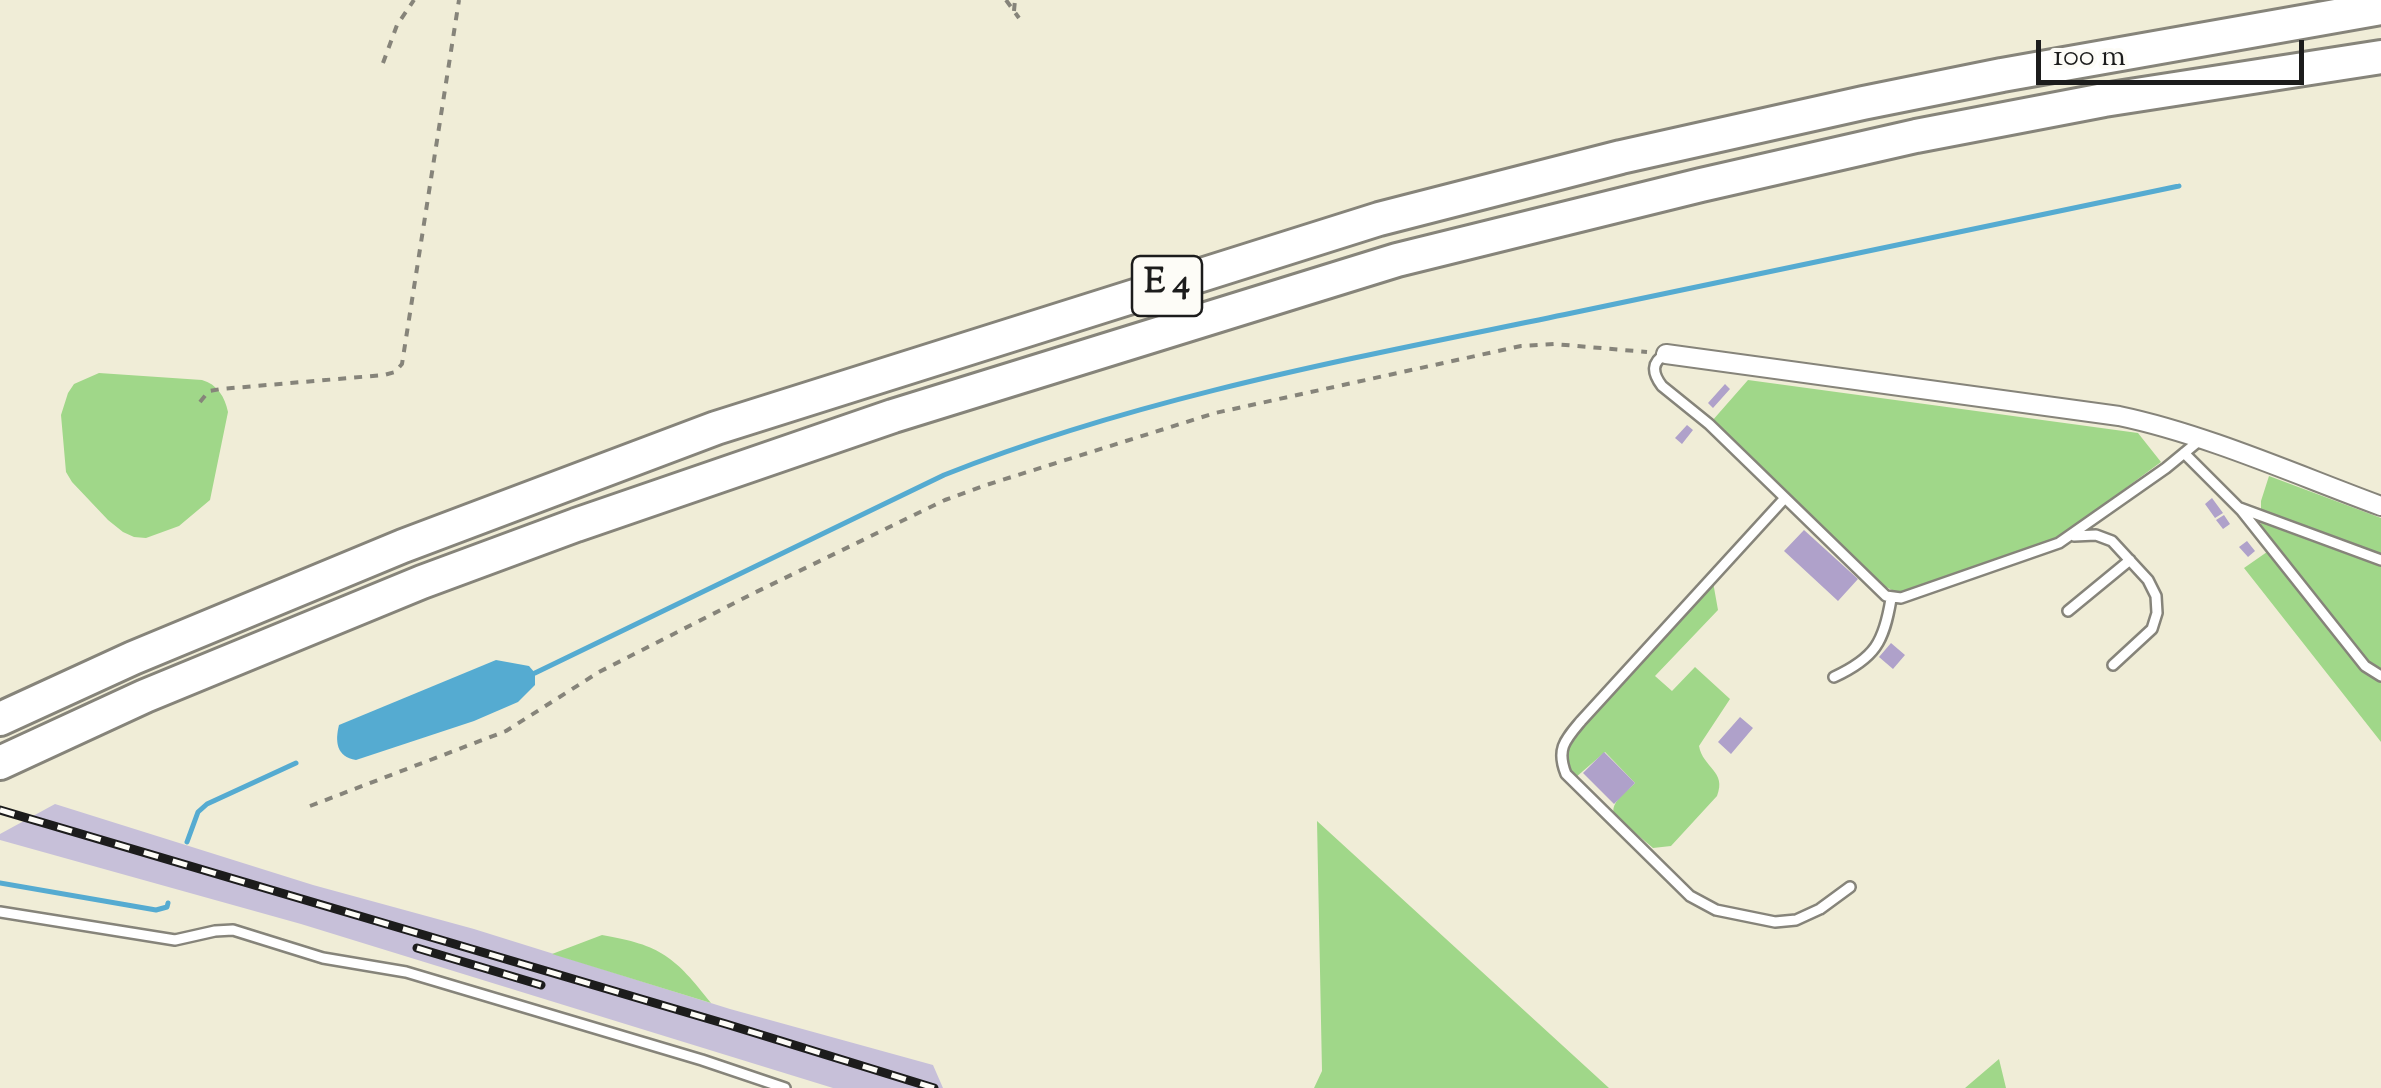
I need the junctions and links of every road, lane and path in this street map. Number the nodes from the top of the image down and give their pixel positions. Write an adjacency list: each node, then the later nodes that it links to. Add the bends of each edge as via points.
1 (414, 0): 9 (path)
2 (460, 0): 11 (path, via 402,364 384,375 209,391)
3 (1006, 0): 6 (path)
4 (1015, 0): 6 (path)
5 (2381, 8): 25 (highway, E 4, via 1863,104 1379,218 716,428 403,546)
6 (1014, 10): 7 (path)
7 (1019, 18)
8 (2381, 58): 26 (highway, E 4, via 1916,136 1397,260 893,416 576,525 422,582)
9 (383, 63)
10 (1666, 354): 12 (street, via 2119,416); 14 (lane, via 1654,368 1662,386); 27 (path, via 1521,346 1215,413 984,486 599,672 506,731)
11 (200, 402)
12 (2200, 440): 13 (lane); 15 (street)
13 (2184, 453): 16 (lane); 17 (lane)
14 (1785, 498): 20 (lane); 28 (lane, via 1581,721 1561,758 1566,774 1659,866 1716,910 1796,920)
15 (2381, 506)
16 (2238, 507): 19 (lane); 23 (lane, via 2364,666)
17 (2072, 536): 18 (lane, via 2106,538); 20 (lane)
18 (2130, 560): 21 (lane); 22 (lane, via 2152,586 2157,613 2147,636)
19 (2381, 560)
20 (1891, 598): 24 (lane, via 1881,639)
21 (2068, 610)
22 (2113, 664)
23 (2381, 676)
24 (1834, 677)
25 (0, 719)
26 (0, 762)
27 (310, 806)
28 (1850, 887)
29 (0, 912): 30 (lane, via 175,940 233,930 322,958 406,972)
30 (785, 1088)

